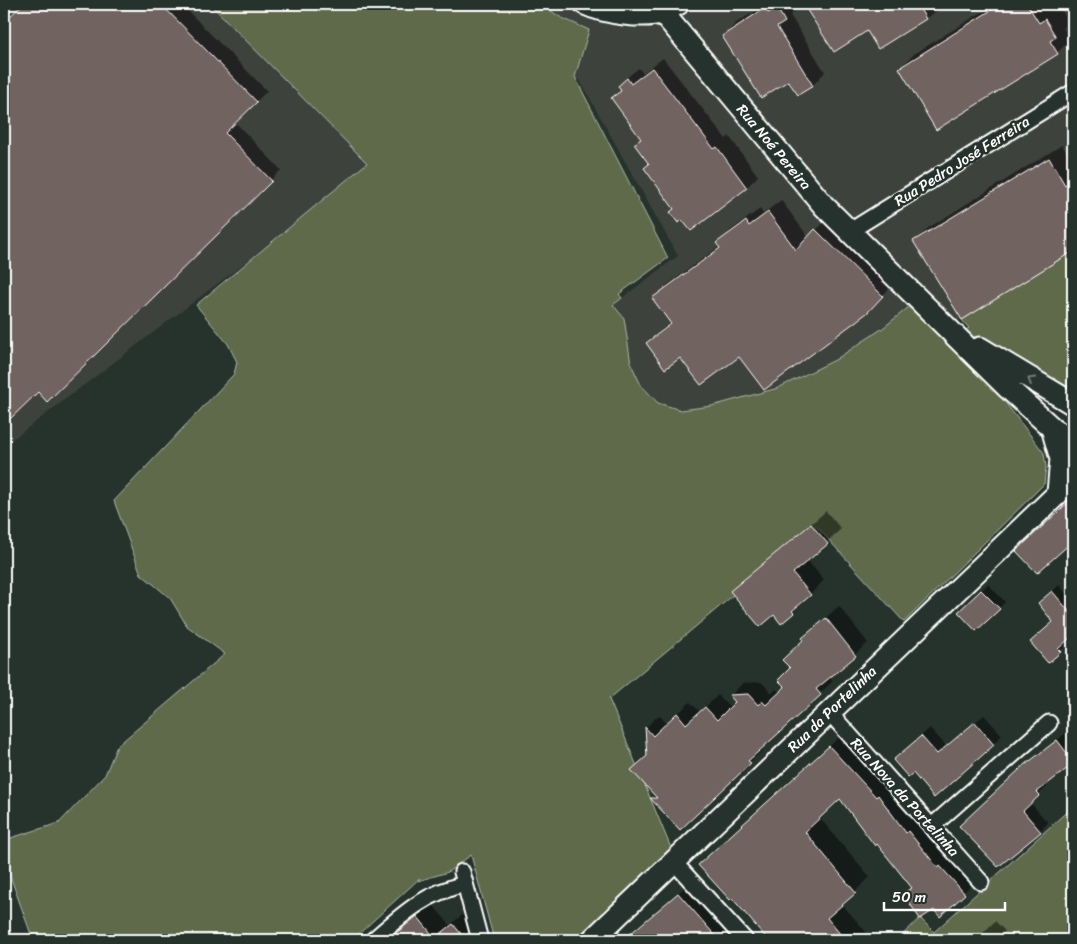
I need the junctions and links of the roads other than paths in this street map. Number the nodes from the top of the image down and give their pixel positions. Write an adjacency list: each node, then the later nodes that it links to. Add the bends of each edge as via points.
1 (585, 4): 2 (street, Rua Noé Pereira, via 627,14)
2 (670, 8): 4 (street, Rua Noé Pereira, via 796,175)
3 (1073, 92): 4 (street, Rua Pedro José Ferreira)
4 (850, 231): 5 (street, Rua Noé Pereira)
5 (950, 329): 6 (street, Rua Noé Pereira, one-way to 5); 7 (street, Rua Noé Pereira)
6 (1073, 404)
7 (1052, 428): 8 (street, Rua Noé Pereira); 9 (street, Rua Noé Pereira)
8 (1073, 443)
9 (1066, 486): 10 (street, Rua da Portelinha)
10 (829, 712): 12 (street, Rua Nova da Portelinha); 13 (street, Rua da Portelinha)
11 (1049, 723): 12 (street)
12 (931, 827): 14 (street, Rua Nova da Portelinha)
13 (673, 860): 17 (street, Rua da Portelinha); 18 (street)
14 (981, 882)
15 (373, 940): 16 (street, via 406,911 464,878)
16 (480, 940)
17 (592, 940)
18 (745, 940)

